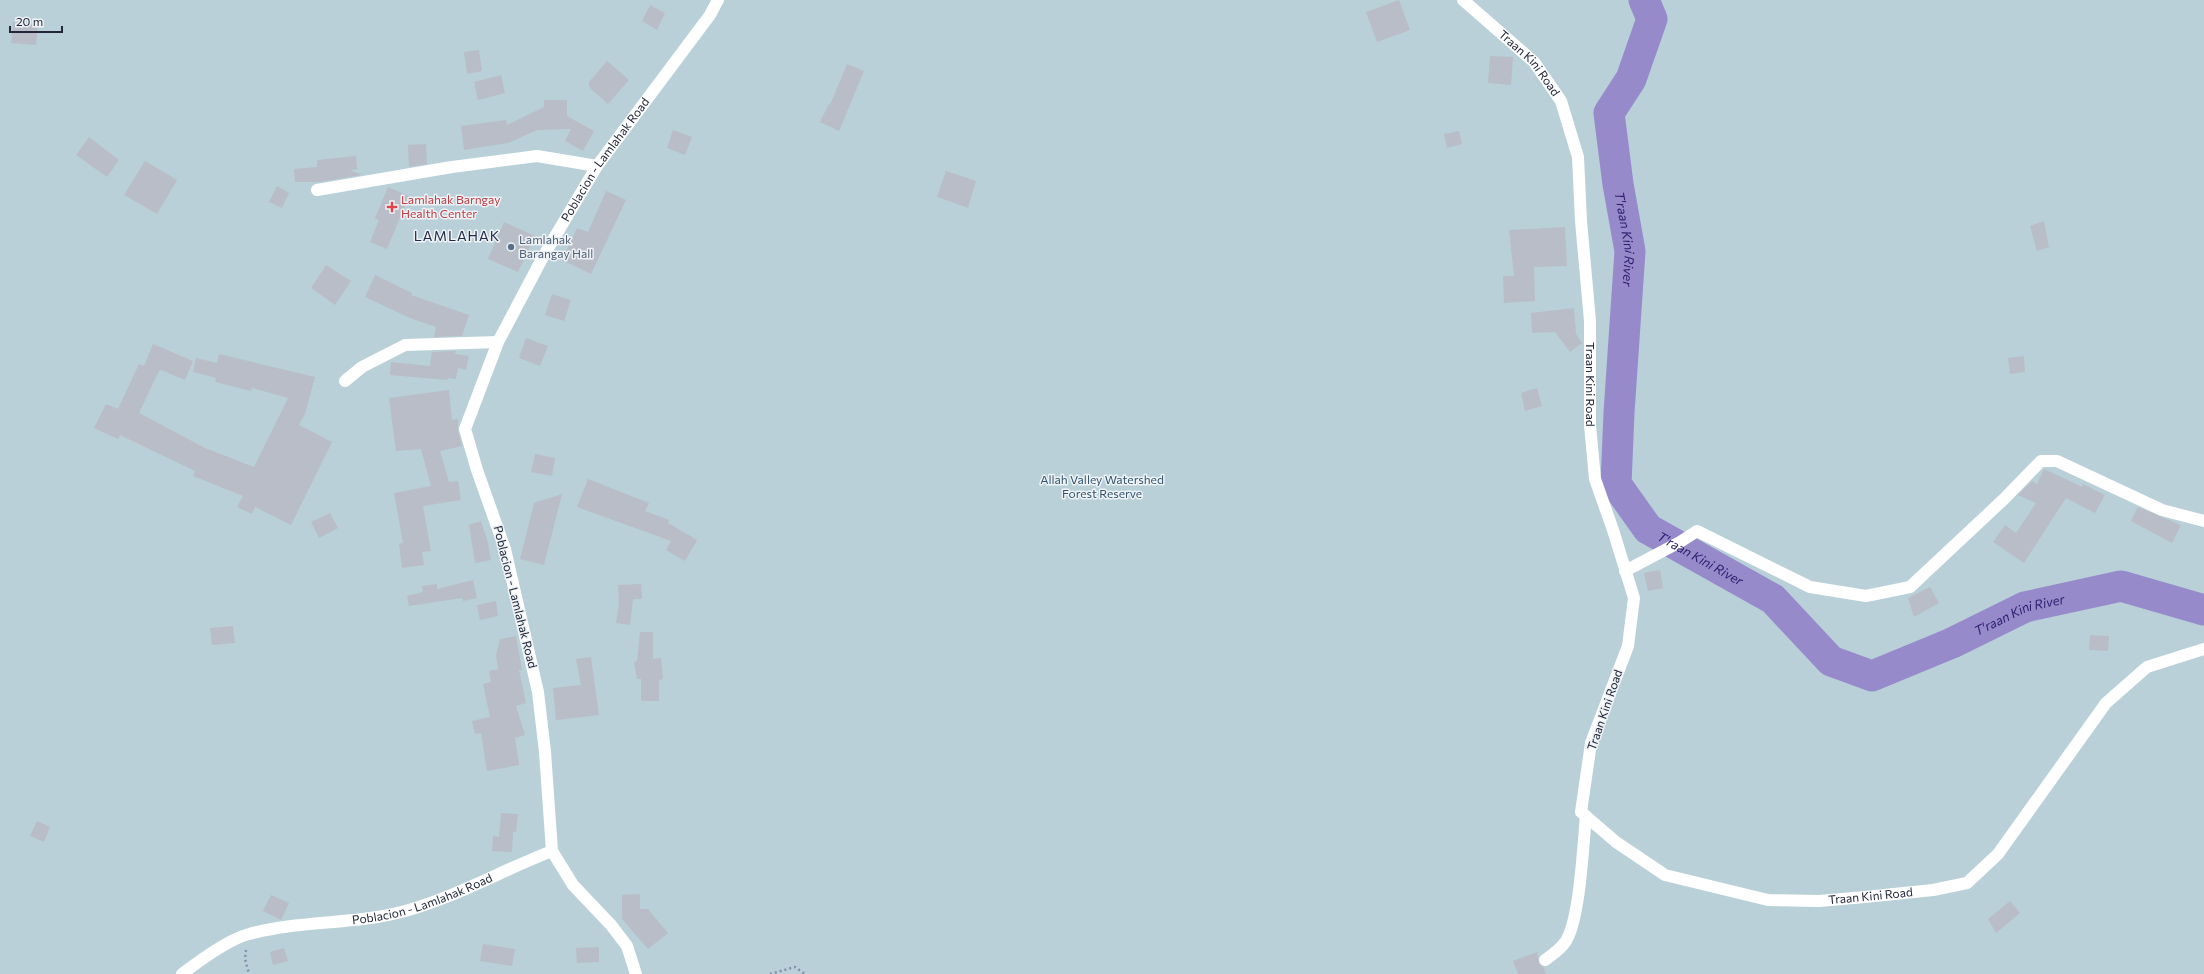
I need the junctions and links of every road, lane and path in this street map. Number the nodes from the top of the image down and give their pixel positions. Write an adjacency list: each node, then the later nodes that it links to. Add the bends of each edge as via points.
1 (718, 0): 3 (street, Poblacion - Lamlahak Road, via 710,15)
2 (1463, 0): 8 (street, Traan Kini Road, via 1534,62 1561,101 1578,157 1590,321 1590,424 1595,479)
3 (597, 166): 4 (street, via 537,156 452,167); 5 (street, Poblacion - Lamlahak Road, via 544,254)
4 (316, 190)
5 (498, 342): 6 (street, via 405,345 362,367); 11 (street, Poblacion - Lamlahak Road, via 465,429 505,549 538,692)
6 (345, 381)
7 (2204, 521): 8 (street, via 2162,510 2057,461 2040,461 2004,499 1910,587 1866,596 1810,587 1697,531)
8 (1626, 570): 10 (street, Traan Kini Road, via 1634,598 1628,646 1591,743 1581,812)
9 (2204, 649): 10 (street, Traan Kini Road, via 2147,667 2106,703 1998,854 1967,883 1933,890 1819,901 1768,900 1665,875 1616,842)
10 (1586, 816): 13 (street, via 1571,930 1565,943)
11 (552, 851): 12 (street, Poblacion - Lamlahak Road, via 405,911 345,922 285,927); 16 (street, via 573,884 627,946)
12 (248, 934): 14 (street, Poblacion - Lamlahak Road, via 200,960); 15 (path, via 245,959)
13 (1545, 960)
14 (182, 974)
15 (249, 974)
16 (636, 974)
17 (770, 974): 18 (path, via 795,967)
18 (805, 974)

